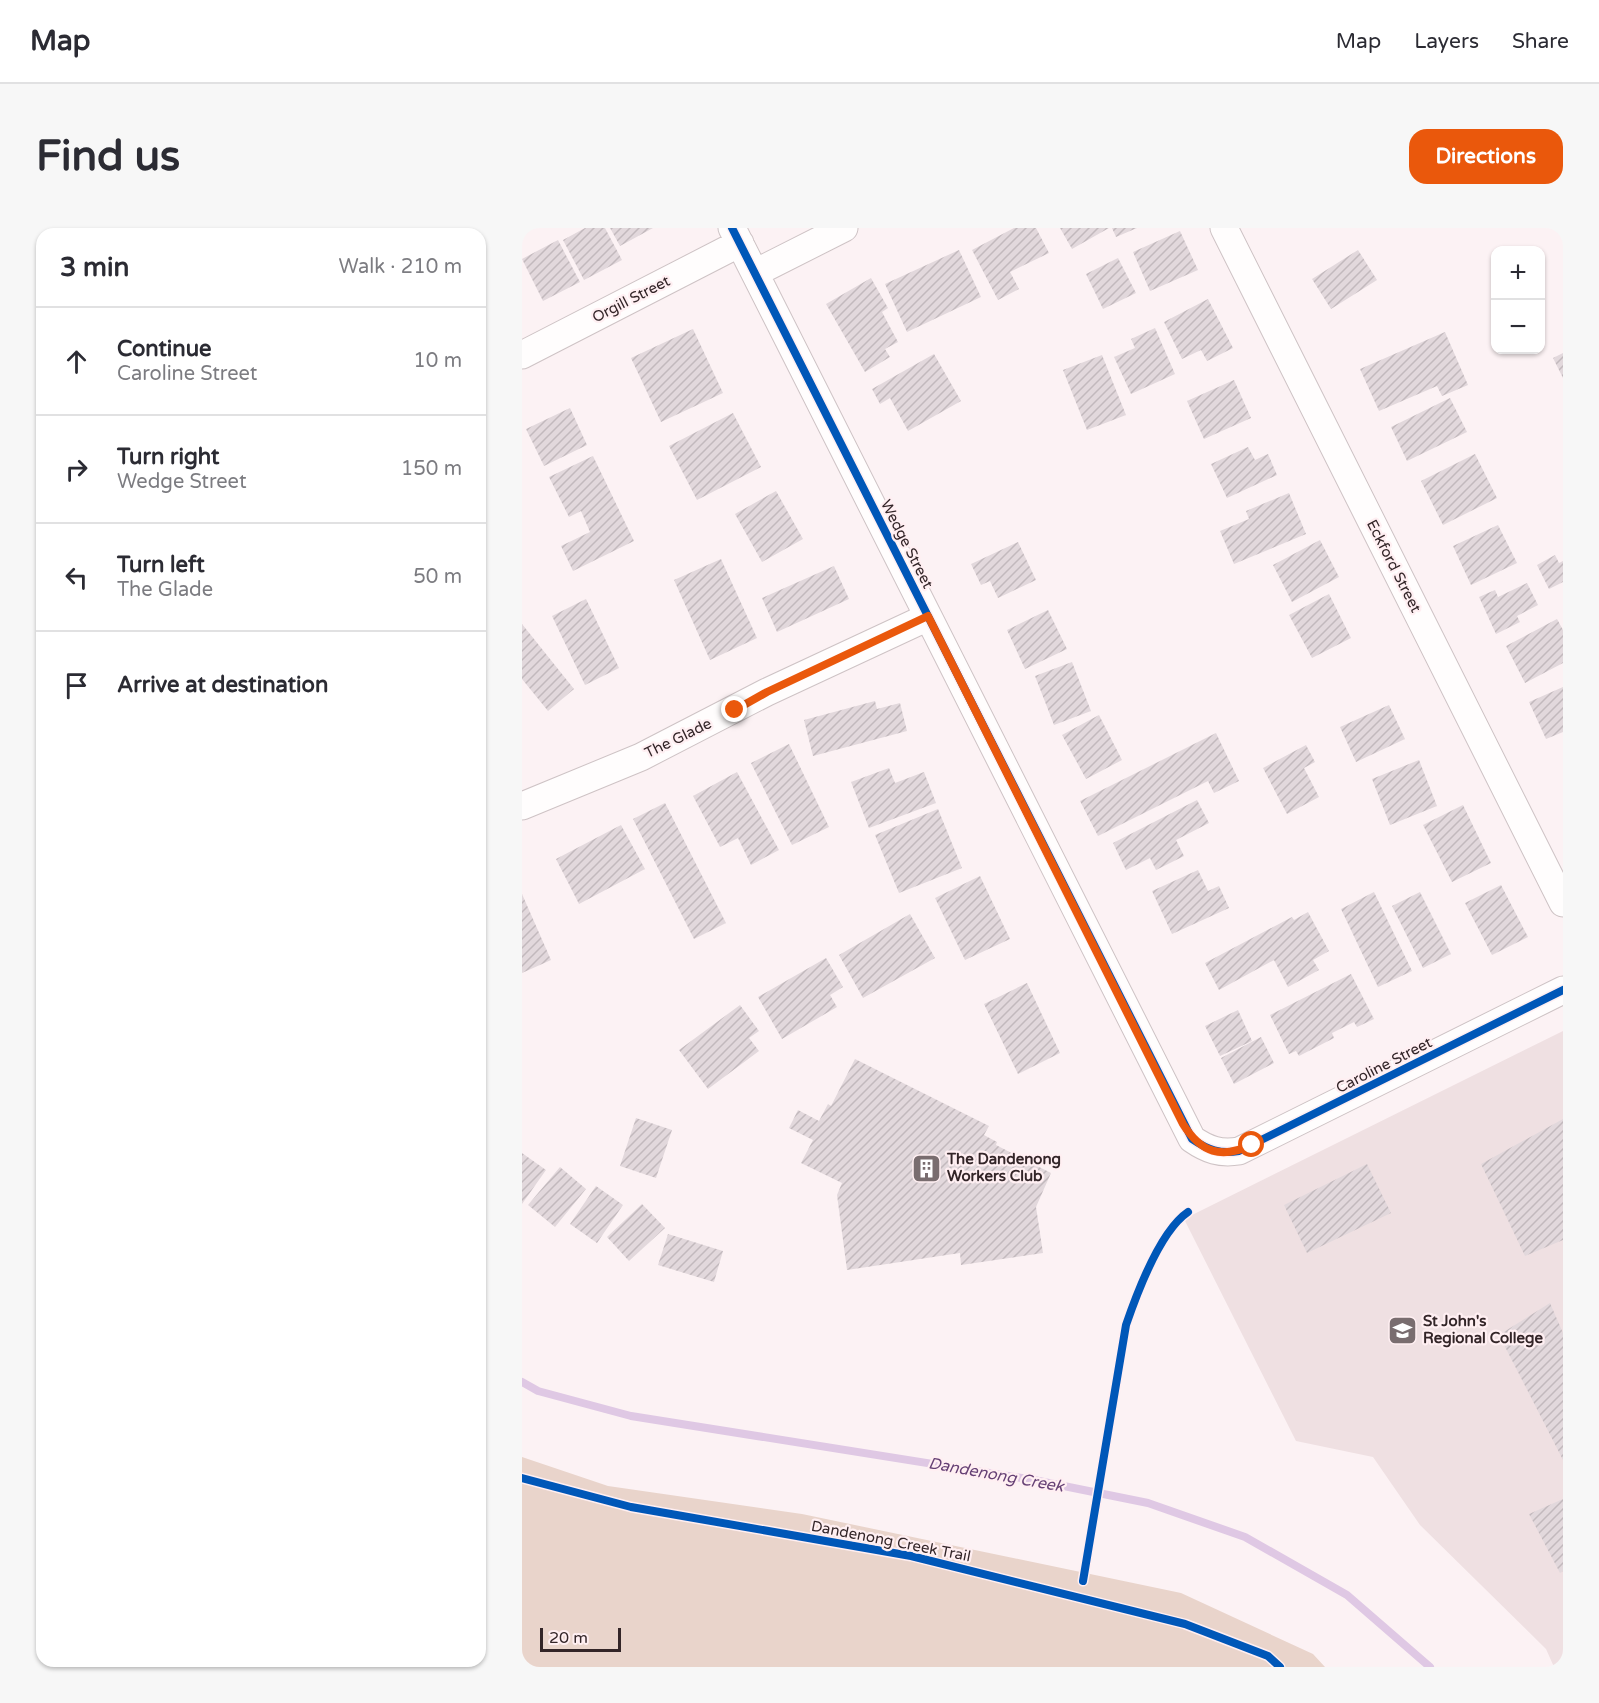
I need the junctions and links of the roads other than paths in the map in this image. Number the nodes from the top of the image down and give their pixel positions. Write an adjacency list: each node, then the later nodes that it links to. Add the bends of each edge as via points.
1 (844, 228): 4 (street)
2 (1224, 228): 8 (street, Eckford Street)
3 (736, 235): 4 (street, Wedge Street); 5 (street, Orgill Street)
4 (755, 273): 6 (street, Wedge Street)
5 (522, 355)
6 (928, 616): 7 (street, The Glade, via 641,757); 10 (street, Wedge Street, via 1183,1124 1192,1139)
7 (522, 806)
8 (1563, 903)
9 (1563, 990): 10 (street, Caroline Street, via 1239,1151)
10 (1213, 1151)

